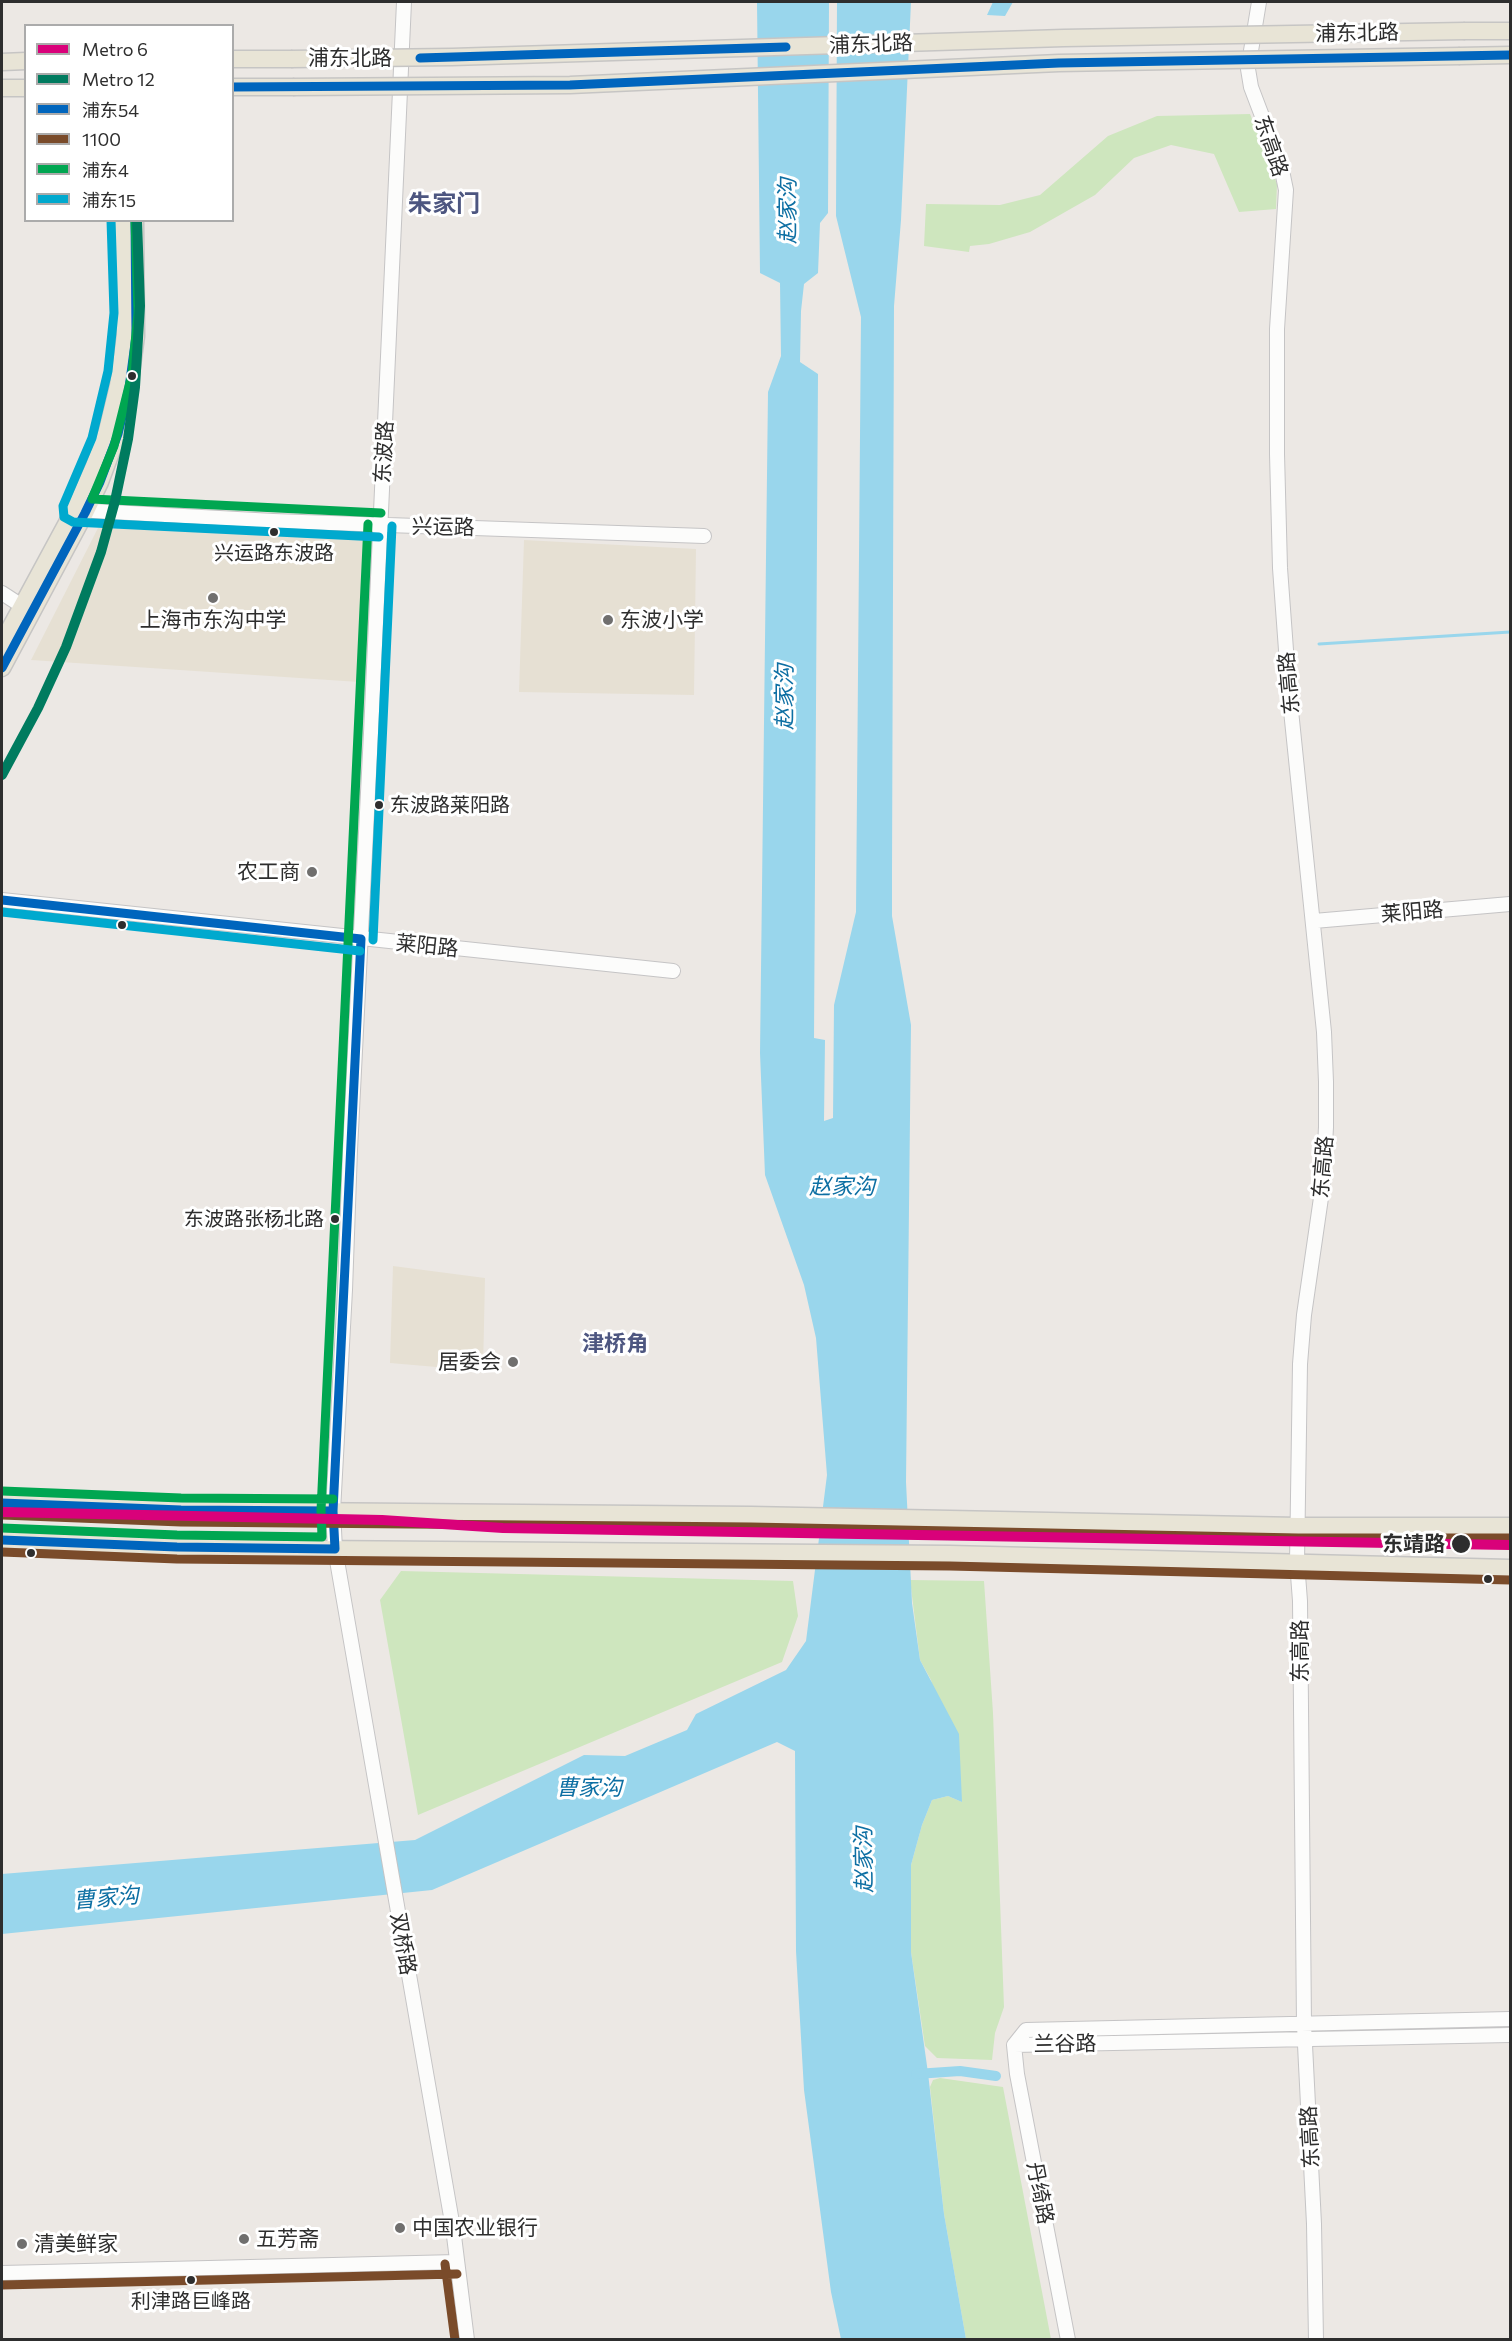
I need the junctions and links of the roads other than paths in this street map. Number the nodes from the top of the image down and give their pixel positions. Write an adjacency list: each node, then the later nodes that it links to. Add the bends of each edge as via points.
1 (404, 2): 14 (street, 东波路)
2 (1258, 2): 22 (street, 东高路, via 1248,69 1286,190 1277,329 1280,568)
3 (1510, 31): 5 (main road, 浦东北路, bridge)
4 (1510, 55): 9 (main road, 浦东北路, bridge, via 1059,63 570,85)
5 (234, 59)
6 (2, 62): 7 (main road)
7 (24, 62)
8 (2, 87): 10 (main road)
9 (234, 87)
10 (24, 88)
11 (123, 222): 13 (main road, via 125,324 118,386)
12 (135, 222): 13 (main road, via 137,313 132,375 114,446)
13 (80, 510): 14 (street, 兴运路); 17 (main road); 19 (main road)
14 (380, 525): 15 (street, 兴运路); 23 (street, 东波路)
15 (704, 536)
16 (2, 593): 17 (street)
17 (22, 606): 18 (main road)
18 (2, 643)
19 (2, 668)
20 (2, 900): 23 (street, 莱阳路)
21 (1510, 904): 22 (street, 莱阳路)
22 (1314, 921): 27 (street, 东高路, via 1324,1032 1326,1127 1323,1184 1300,1364)
23 (361, 939): 24 (street, 莱阳路); 26 (street, 东波路)
24 (673, 971)
25 (2, 1503): 26 (main road)
26 (333, 1511): 27 (main road); 30 (street, 东波路)
27 (1298, 1526): 28 (main road); 31 (street, 东高路)
28 (1510, 1526)
29 (2, 1540): 30 (main road)
30 (335, 1549): 31 (main road, via 743,1551); 38 (street, 双桥路)
31 (1297, 1562): 32 (main road); 34 (street, 东高路)
32 (1510, 1568)
33 (1510, 2019): 34 (street, 兰谷路)
34 (1304, 2025): 36 (street, 东高路); 37 (street, 兰谷路, via 1026,2030)
35 (1510, 2035): 36 (street, 兰谷路)
36 (1305, 2040): 37 (street, 兰谷路); 42 (street, 东高路)
37 (1014, 2045): 41 (street, 丹绮路)
38 (457, 2262): 39 (street); 40 (street, 双桥路)
39 (2, 2272)
40 (467, 2340)
41 (1068, 2340)
42 (1316, 2340)

